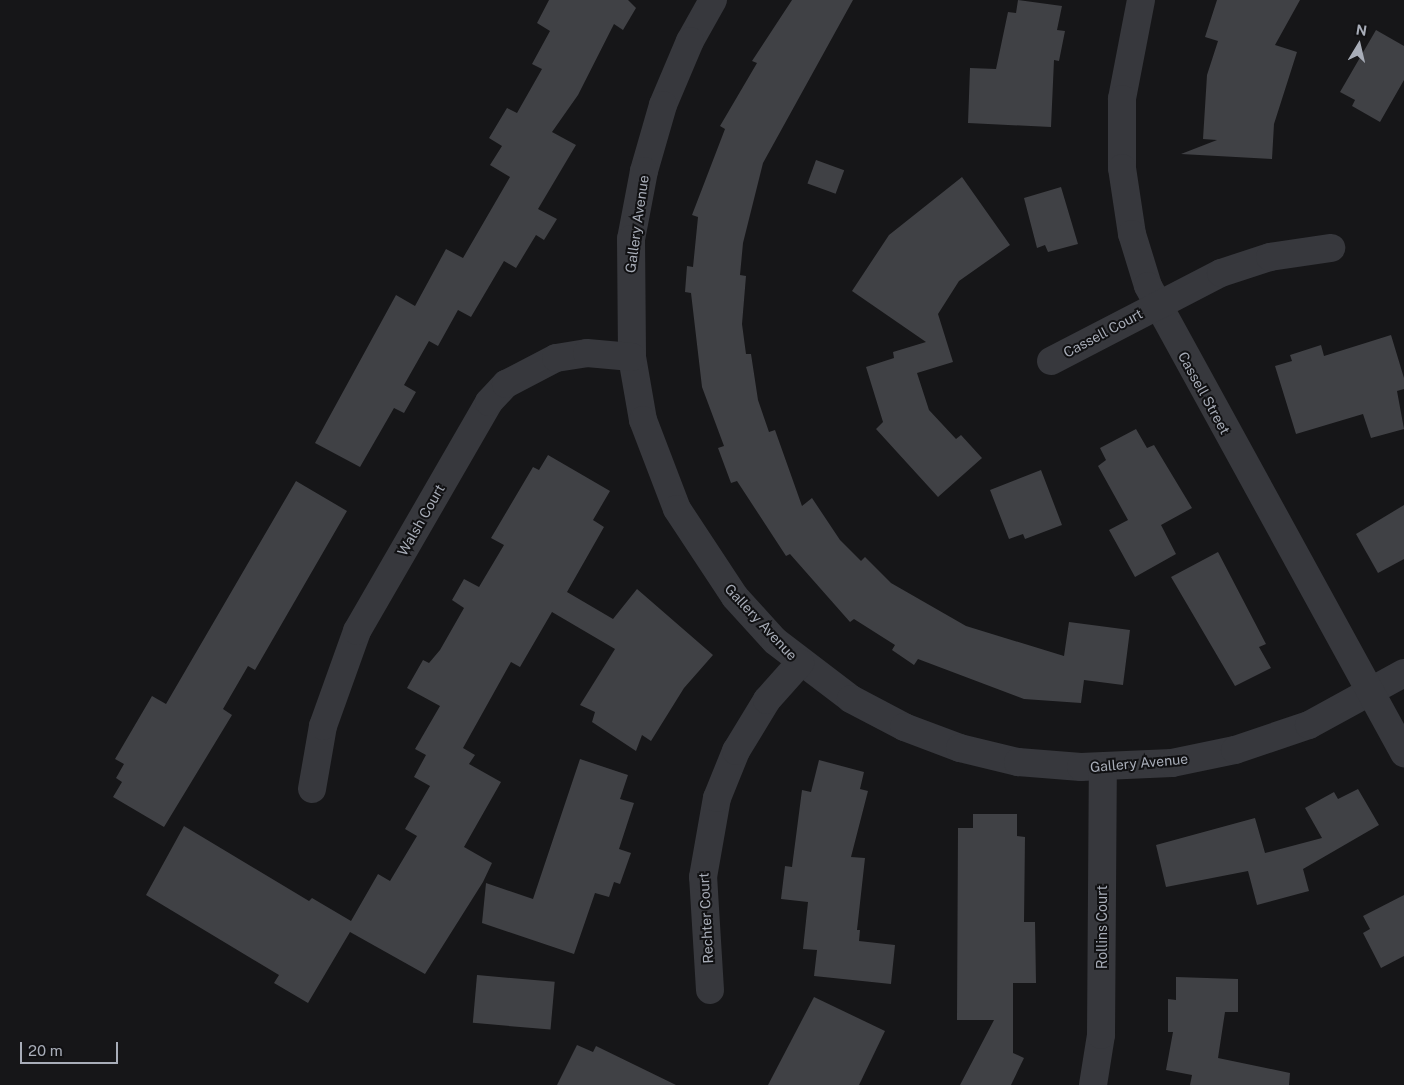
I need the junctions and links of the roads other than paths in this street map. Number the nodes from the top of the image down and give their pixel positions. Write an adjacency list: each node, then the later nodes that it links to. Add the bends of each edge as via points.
1 (713, 0): 5 (street, Gallery Avenue, via 690,41 663,105 644,171 630,256)
2 (1141, 0): 4 (street, Cassell Street, via 1122,99 1122,168 1132,234)
3 (1332, 248): 4 (street, Cassell Court, via 1270,257 1221,273)
4 (1156, 306): 6 (street, Cassell Court); 9 (street, Cassell Street)
5 (632, 357): 7 (street, Gallery Avenue, via 643,420 676,508 735,598); 12 (street, Walsh Court, via 587,353 556,358 506,384 489,402 356,631 323,726)
6 (1051, 361)
7 (800, 663): 11 (street, Gallery Avenue, via 851,699 904,727 960,748 1018,762); 13 (street, Rechter Court, via 767,700 736,751 717,798 703,877)
8 (1404, 672): 9 (street, Gallery Avenue)
9 (1370, 692): 10 (street, Cassell Street); 11 (street, Gallery Avenue, via 1309,726 1235,750 1172,763)
10 (1404, 753)
11 (1103, 768): 14 (street, Rollins Court, via 1101,1035)
12 (312, 789)
13 (710, 990)
14 (1093, 1085)

